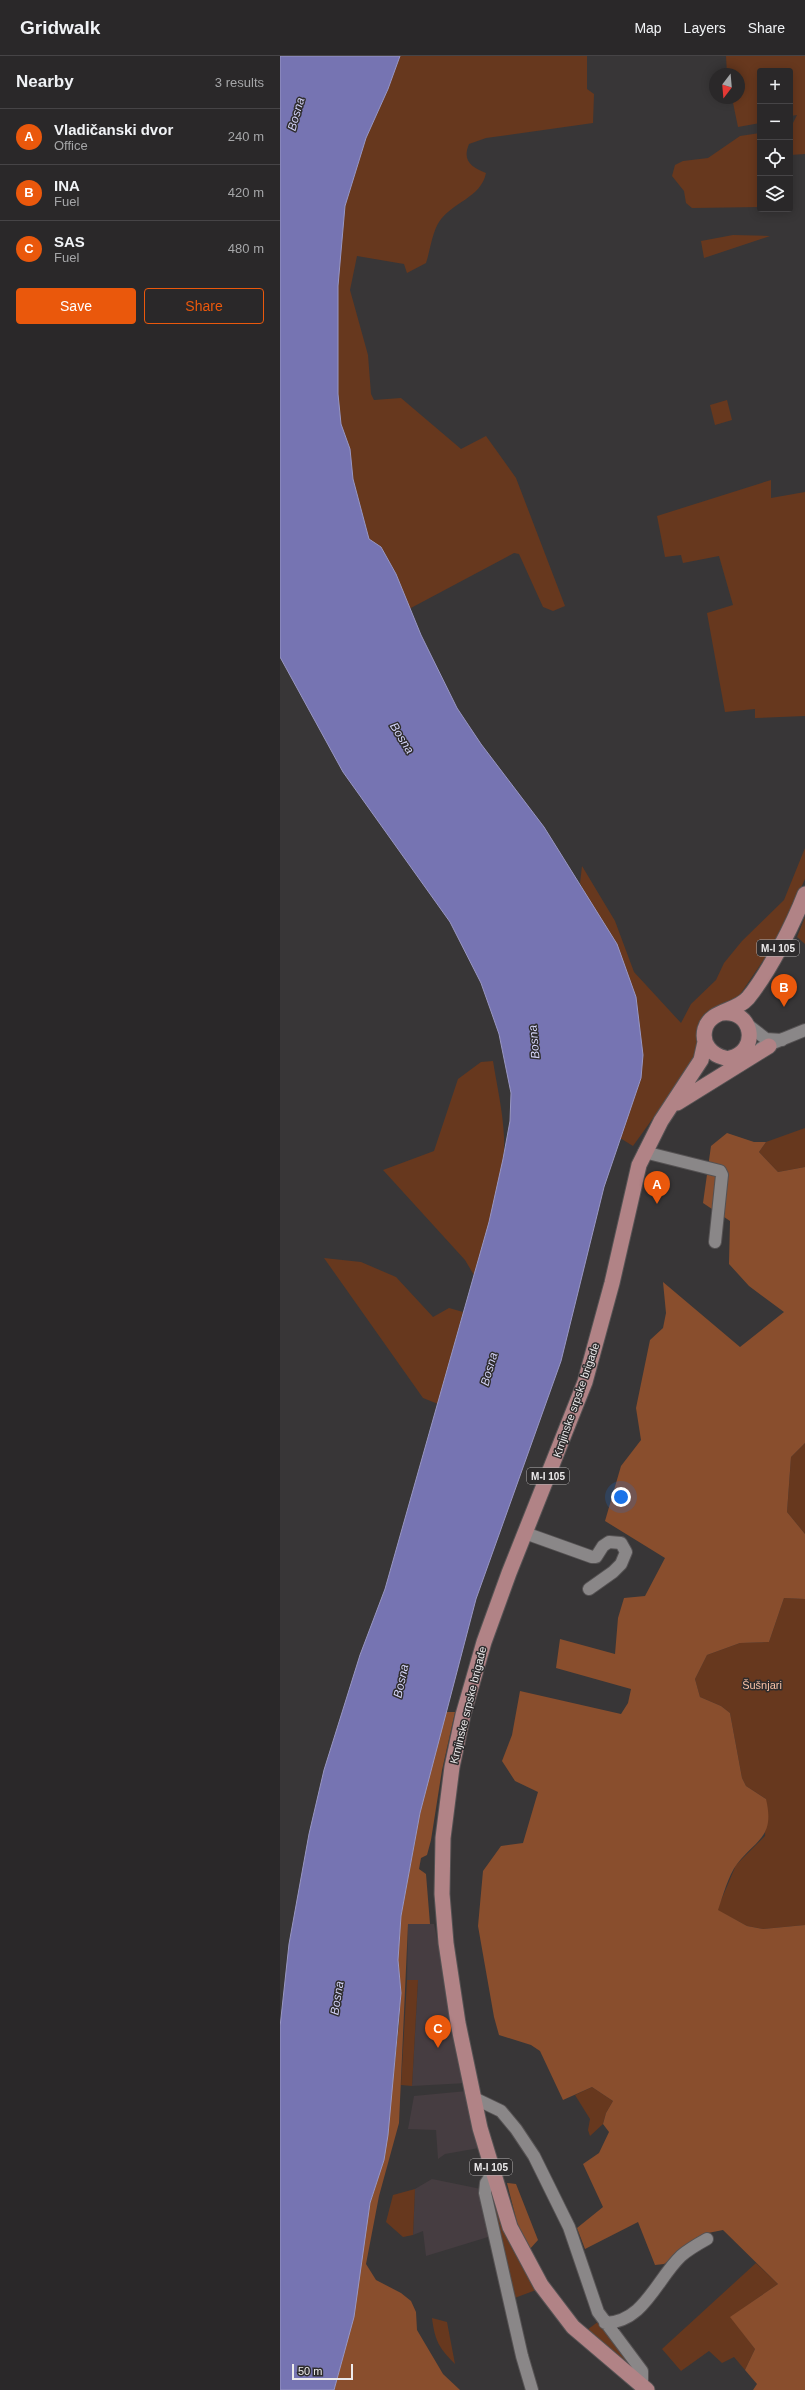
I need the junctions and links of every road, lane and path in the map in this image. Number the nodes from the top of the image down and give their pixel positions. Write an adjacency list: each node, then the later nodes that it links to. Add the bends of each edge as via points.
1 (805, 894): 2 (main road, M-I 105, via 788,930)
2 (747, 999): 3 (main road, M-I 105); 4 (main road, M-I 105)
3 (722, 1013): 4 (main road, via 736,1014); 7 (main road, M-I 105, via 707,1024)
4 (747, 1024): 6 (street, via 766,1039); 9 (main road, M-I 105, via 750,1041)
5 (805, 1030): 6 (street)
6 (787, 1039): 8 (street)
7 (705, 1042): 10 (main road, via 711,1051); 11 (main road, M-I 105, via 701,1060)
8 (769, 1046): 9 (street); 12 (main road, via 689,1094)
9 (741, 1054): 10 (main road, M-I 105)
10 (725, 1058): 11 (main road, M-I 105, via 707,1063)
11 (694, 1071): 12 (main road, Krnjinske srpske brigade / M-I 105)
12 (668, 1110): 13 (main road, Krnjinske srpske brigade / M-I 105)
13 (644, 1152): 14 (street, via 720,1171 722,1175); 15 (main road, Krnjinske srpske brigade / M-I 105, via 612,1283 584,1382)
14 (715, 1242)
15 (525, 1532): 16 (street, via 592,1557 596,1557 609,1542 621,1543 626,1552 621,1564); 17 (main road, Krnjinske srpske brigade / M-I 105, via 484,1642 463,1715 452,1767 443,1838 442,1894 446,1943 458,2023)
16 (589, 1589)
17 (476, 2099): 18 (main road, Krnjinske srpske brigade / M-I 105, via 480,2128); 20 (street, via 501,2111 534,2156 569,2227 598,2312)
18 (493, 2173): 21 (main road, Krnjinske srpske brigade / M-I 105, via 510,2227 541,2285 573,2327); 22 (street, via 486,2183 485,2193)
19 (707, 2239): 20 (street, via 681,2256 654,2292 630,2317 614,2323)
20 (605, 2323): 21 (street, via 642,2371)
21 (644, 2388)
22 (532, 2390)

